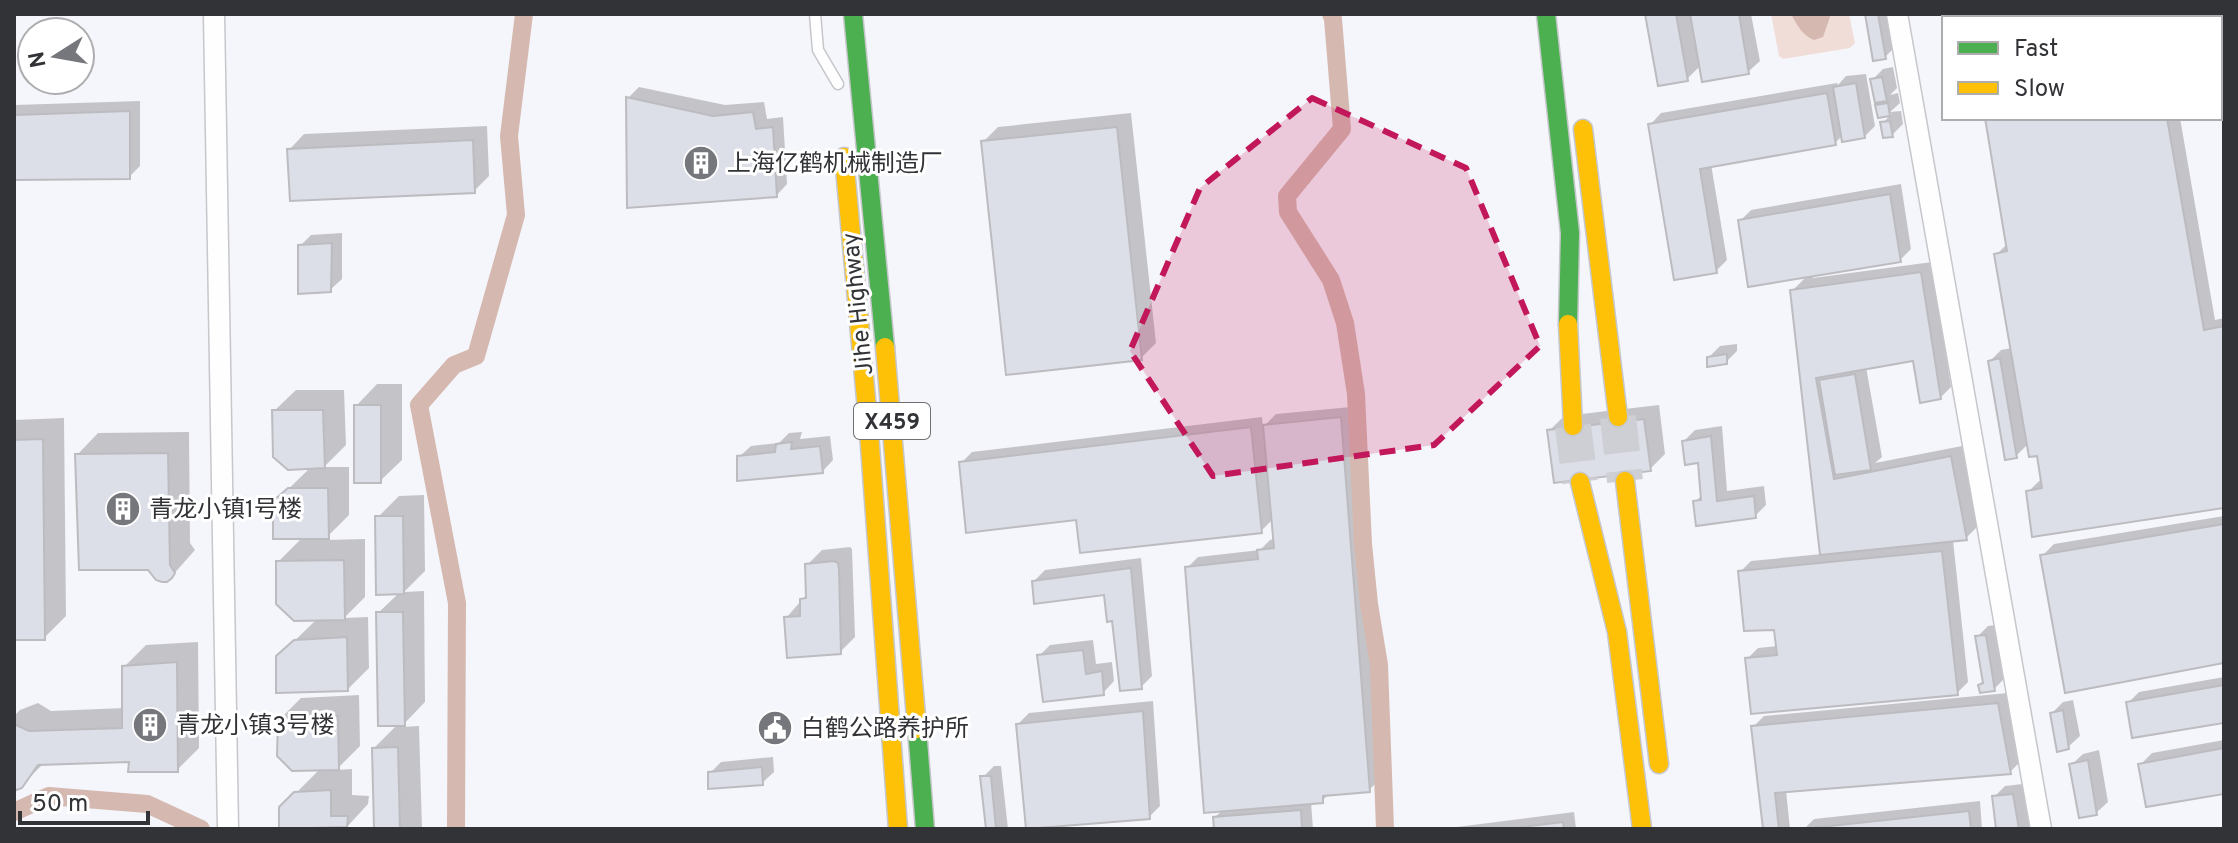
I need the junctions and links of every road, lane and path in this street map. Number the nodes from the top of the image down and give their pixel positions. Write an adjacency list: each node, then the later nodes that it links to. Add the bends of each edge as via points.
1 (214, 14): 15 (street)
2 (815, 14): 7 (lane, via 818,50)
3 (832, 14): 7 (main road)
4 (1546, 14): 11 (main road, via 1570,233)
5 (1897, 14): 19 (street)
6 (853, 16): 17 (main road, Jihe Highway / X459)
7 (838, 92)
8 (1581, 107): 10 (main road)
9 (842, 132): 16 (main road, Jihe Highway / X459)
10 (1618, 417)
11 (1573, 426)
12 (1625, 481): 14 (main road)
13 (1580, 482): 18 (main road, via 1617,632)
14 (1661, 782)
15 (228, 829)
16 (898, 829)
17 (925, 829)
18 (1642, 829)
19 (2041, 829)

